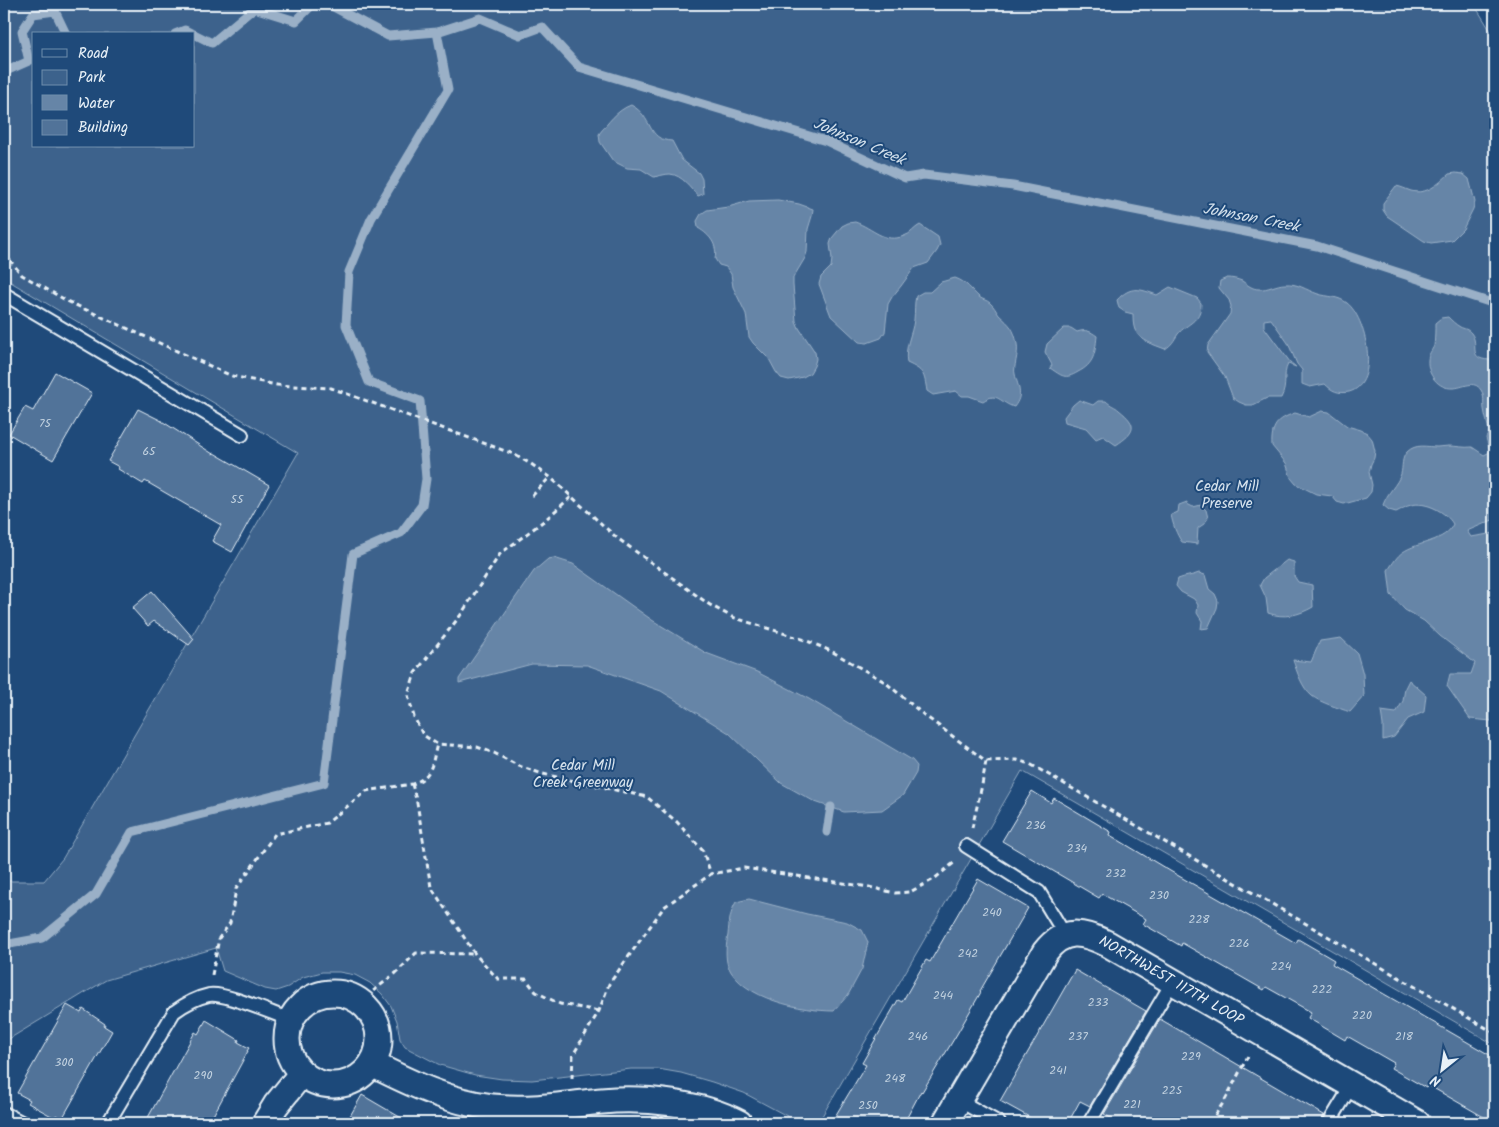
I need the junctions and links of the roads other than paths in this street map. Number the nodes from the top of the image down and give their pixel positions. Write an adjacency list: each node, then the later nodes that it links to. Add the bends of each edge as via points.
1 (4, 294): 2 (lane)
2 (242, 435)
3 (966, 846): 4 (lane, via 1039,892)
4 (1065, 936): 5 (street, NORTHWEST 117TH LOOP, via 1080,934 1098,939); 10 (street, via 1051,944 1038,962)
5 (1172, 980): 9 (street, NORTHWEST 117TH LOOP); 18 (lane)
6 (291, 1020): 7 (street, via 305,1003 326,994 343,995 359,1002 368,1010 378,1030 377,1053); 8 (street, via 287,1031 288,1048 294,1064); 13 (lane, via 228,998 211,995 191,1000 174,1012)
7 (372, 1064): 8 (street, via 355,1079 339,1084 322,1084); 15 (street, via 426,1090 492,1107 527,1108 604,1101 665,1102 708,1110)
8 (302, 1073): 14 (street)
9 (1352, 1085): 19 (lane); 20 (street, NORTHWEST 117TH LOOP)
10 (958, 1100): 16 (street); 17 (lane)
11 (4, 1113): 12 (lane)
12 (23, 1123)
13 (108, 1123)
14 (265, 1123)
15 (738, 1123)
16 (945, 1123)
17 (999, 1123)
18 (1089, 1123)
19 (1329, 1123)
20 (1416, 1123)

